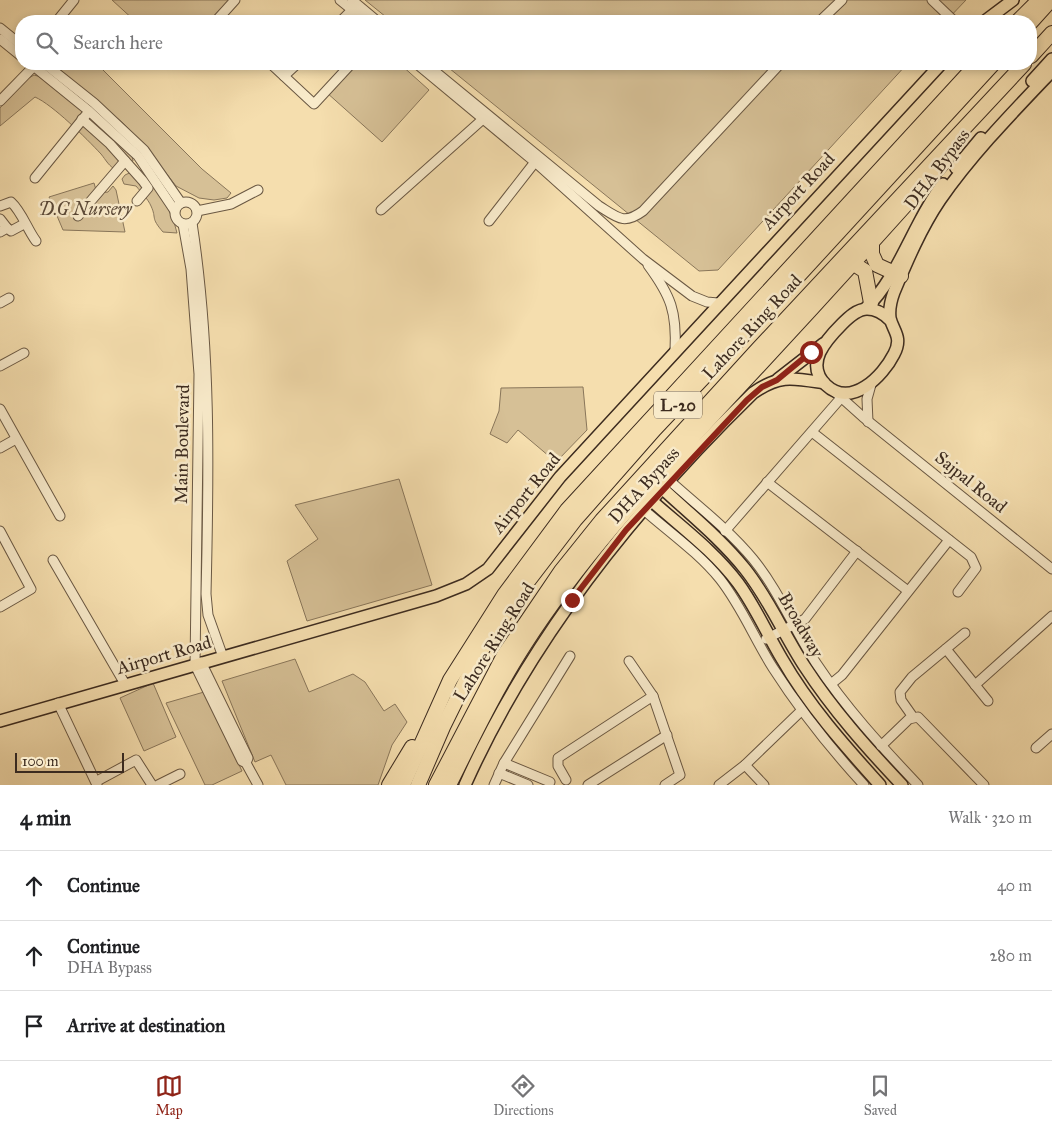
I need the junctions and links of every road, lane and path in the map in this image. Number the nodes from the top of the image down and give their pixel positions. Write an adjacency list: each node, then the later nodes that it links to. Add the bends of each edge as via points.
1 (74, 0): 13 (street)
2 (234, 0): 14 (street)
3 (340, 0): 11 (street)
4 (352, 0): 17 (street)
5 (842, 0): 18 (street)
6 (932, 0): 19 (street)
7 (1002, 0): 12 (main road)
8 (1013, 0): 12 (main road)
9 (1039, 0): 21 (highway)
10 (1051, 0): 22 (highway)
11 (352, 10): 15 (street); 16 (street)
12 (995, 12): 20 (main road)
13 (62, 15)
14 (224, 15)
15 (347, 15)
16 (358, 15)
17 (370, 15)
18 (826, 15)
19 (948, 15)
20 (992, 15)
21 (1024, 15)
22 (1037, 15)
23 (0, 28): 26 (street)
24 (1052, 33): 27 (highway)
25 (0, 39): 28 (street)
26 (15, 40)
27 (1037, 49)
28 (15, 51)
29 (1052, 59): 72 (main road, DHA Bypass, via 934,196)
30 (29, 70): 46 (street)
31 (40, 70): 47 (street)
32 (52, 70): 50 (street, via 118,124)
33 (278, 70): 45 (street)
34 (290, 70): 45 (street)
35 (345, 70): 45 (street, via 314,104)
36 (423, 70): 48 (street)
37 (433, 70): 38 (street, via 599,206 617,218 632,219)
38 (774, 70)
39 (935, 70): 75 (main road, Airport Road)
40 (971, 70): 121 (highway, via 567,510 504,595)
41 (987, 70): 141 (highway, Lahore Ring Road / L-20, via 655,429 576,520 516,596 478,656)
42 (1018, 70): 44 (highway, Lahore Ring Road / L-20)
43 (1052, 71): 72 (main road, via 949,188)
44 (1013, 75): 69 (highway, via 1004,95); 142 (highway, Lahore Ring Road / L-20, via 602,520 561,571 504,655)
45 (284, 76)
46 (0, 100)
47 (90, 111): 49 (street); 50 (street)
48 (483, 119): 52 (street); 59 (street)
49 (82, 120): 51 (street); 54 (street)
50 (147, 160): 53 (street); 57 (street); 60 (street)
51 (125, 161): 53 (street); 62 (street)
52 (535, 162): 64 (street); 70 (street)
53 (133, 170): 56 (street, via 148,188)
54 (35, 178)
55 (258, 190): 61 (street, via 231,204)
56 (137, 202)
57 (181, 203): 60 (street); 61 (street, via 191,203)
58 (0, 206): 65 (street, via 10,202)
59 (381, 210)
60 (175, 211): 66 (street, via 176,219)
61 (197, 211): 66 (street, via 196,218)
62 (78, 216)
63 (0, 219): 67 (street)
64 (489, 221)
65 (24, 224): 67 (street, via 11,231); 68 (street)
66 (187, 224): 112 (street, Main Boulevard, via 201,278 205,336 208,452 206,594 208,615); 114 (street, Main Boulevard, via 199,374)
67 (3, 230)
68 (36, 241)
69 (872, 244): 71 (highway); 72 (highway, via 877,265)
70 (643, 259): 75 (street, via 692,296); 79 (street, via 670,300 676,326)
71 (854, 264): 76 (highway, via 865,271); 143 (highway, via 663,469 569,582 525,643)
72 (897, 274): 76 (main road, DHA Bypass); 77 (main road)
73 (9, 298): 74 (street)
74 (0, 303)
75 (718, 303): 79 (main road, Airport Road)
76 (868, 306): 77 (main road); 78 (main road, via 844,322)
77 (890, 320): 83 (main road, via 896,330 897,348)
78 (823, 344): 82 (main road, DHA Bypass); 84 (main road, via 817,362 818,373)
79 (675, 351): 112 (main road, Airport Road, via 560,477 495,561 477,578 436,596)
80 (24, 353): 81 (street)
81 (0, 366)
82 (777, 380): 84 (main road, via 794,378); 92 (main road, DHA Bypass, via 753,393)
83 (872, 381): 85 (main road, via 856,392); 87 (street, via 867,399)
84 (824, 383): 85 (main road)
85 (837, 395): 87 (street, Sajpal Road); 88 (street)
86 (0, 408): 89 (street)
87 (868, 422): 101 (street, Sajpal Road)
88 (812, 432): 91 (street); 98 (street)
89 (16, 439): 90 (street); 95 (street)
90 (0, 448)
91 (767, 482): 96 (street); 99 (street)
92 (667, 485): 93 (main road, DHA Bypass); 96 (street); 106 (main road, Broadway, via 740,563)
93 (652, 501): 94 (main road, DHA Bypass); 108 (main road, Broadway, via 731,574)
94 (644, 510): 109 (street, via 714,573 734,599); 144 (main road, DHA Bypass, via 554,626 509,700)
95 (60, 516)
96 (725, 530): 106 (street, via 762,570)
97 (0, 531): 104 (street, via 30,589)
98 (949, 540): 102 (street); 103 (street, via 975,563 973,572)
99 (857, 551): 102 (street); 106 (street, via 804,619)
100 (53, 560): 115 (street)
101 (1052, 569)
102 (908, 591): 116 (street, via 842,675)
103 (958, 592)
104 (0, 607)
105 (1052, 616): 117 (street)
106 (789, 628): 108 (street); 116 (street); 153 (main road, Broadway, via 830,703)
107 (965, 633): 110 (street)
108 (770, 637): 109 (street); 152 (main road, Broadway, via 810,702)
109 (759, 642): 122 (street)
110 (946, 649): 117 (street); 123 (street, via 912,677 900,692)
111 (570, 656): 129 (street)
112 (223, 657): 114 (main road, Airport Road)
113 (629, 661): 118 (street)
114 (198, 664): 115 (main road, Airport Road); 138 (street, via 248,758 246,763)
115 (125, 684): 120 (main road, Airport Road)
116 (831, 684): 127 (street)
117 (975, 684): 119 (street)
118 (653, 696): 126 (street); 133 (street, via 558,758 558,766)
119 (988, 701)
120 (58, 702): 124 (main road, Airport Road); 134 (street)
121 (437, 705): 139 (highway); 140 (highway)
122 (801, 711): 130 (street); 151 (street)
123 (912, 717): 127 (street); 155 (street, via 923,720)
124 (0, 720)
125 (1052, 734): 128 (street)
126 (667, 735): 147 (street); 148 (street, via 680,775)
127 (881, 746): 154 (street)
128 (1036, 748)
129 (504, 763): 131 (street); 135 (street)
130 (745, 765): 149 (street); 150 (street)
131 (499, 773): 145 (street); 146 (street)
132 (180, 774): 137 (street)
133 (568, 782): 135 (street, via 555,779)
134 (97, 783): 136 (street, via 133,760 139,762)
135 (550, 784)
136 (152, 785)
137 (158, 785)
138 (258, 785)
139 (389, 785)
140 (403, 785)
141 (418, 785)
142 (436, 785)
143 (449, 785)
144 (465, 785)
145 (494, 785)
146 (528, 785)
147 (588, 785)
148 (665, 785)
149 (719, 785)
150 (764, 785)
151 (864, 785)
152 (880, 785)
153 (902, 785)
154 (918, 785)
155 (984, 785)

